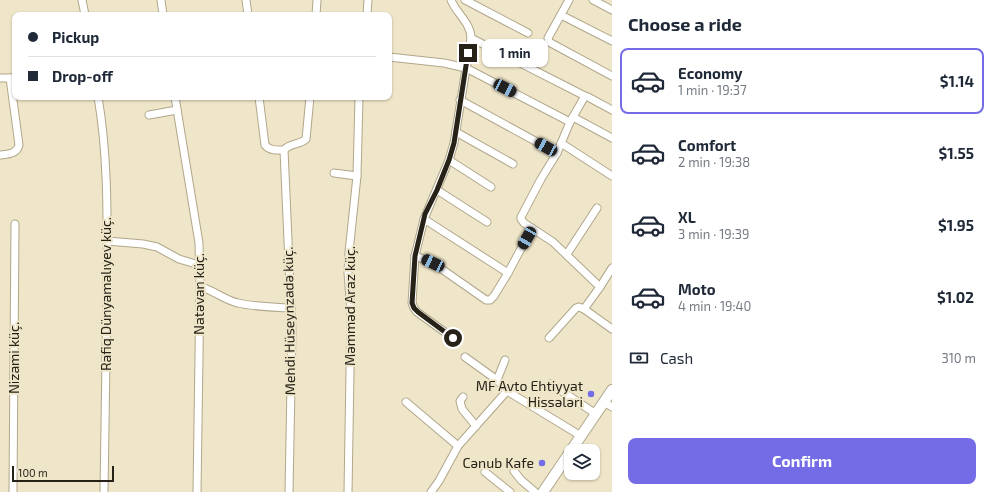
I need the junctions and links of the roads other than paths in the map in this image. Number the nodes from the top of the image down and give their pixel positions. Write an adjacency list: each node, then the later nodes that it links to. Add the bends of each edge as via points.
1 (82, 0): 11 (street)
2 (161, 0): 12 (street)
3 (246, 0): 13 (street)
4 (317, 0): 14 (street)
5 (368, 0): 15 (street)
6 (451, 0): 18 (street, via 471,31)
7 (465, 0): 17 (street)
8 (569, 0): 16 (street)
9 (593, 0): 10 (street)
10 (612, 10)
11 (84, 12)
12 (163, 12)
13 (248, 12)
14 (316, 12)
15 (366, 12)
16 (561, 15): 19 (street); 22 (street, via 548,38 549,42)
17 (528, 33)
18 (471, 38): 21 (street); 25 (street)
19 (612, 41)
20 (392, 56): 21 (street)
21 (466, 68): 32 (street); 36 (street)
22 (612, 76)
23 (0, 78): 24 (street)
24 (12, 78)
25 (585, 96): 34 (street); 36 (street)
26 (15, 100): 42 (street, via 18,149 13,153)
27 (98, 100): 55 (street, Rafiq Dünyamalıyev küç., via 105,153)
28 (175, 100): 33 (street, Natəvan küç.)
29 (259, 100): 40 (street, via 265,145 271,149)
30 (310, 100): 40 (street, via 306,138)
31 (359, 100): 46 (street, Məmməd Araz küç.)
32 (460, 100): 37 (street); 41 (street)
33 (177, 110): 35 (street); 58 (street, Natəvan küç., via 196,218)
34 (612, 110)
35 (149, 115)
36 (571, 119): 38 (street); 39 (street)
37 (456, 132): 43 (street); 44 (street)
38 (612, 138)
39 (561, 143): 41 (street); 47 (street)
40 (284, 150): 63 (street, Mehdi Hüseynzadə küç.)
41 (557, 153): 54 (street, via 521,217 521,220)
42 (0, 155)
43 (449, 160): 48 (street); 49 (street)
44 (513, 164)
45 (334, 174): 46 (street)
46 (356, 176): 87 (street, Məmməd Araz küç., via 348,252)
47 (612, 176)
48 (492, 187)
49 (437, 190): 51 (street); 52 (street)
50 (597, 208): 56 (street)
51 (424, 219): 57 (street); 60 (street)
52 (487, 222)
53 (15, 224): 83 (street, Nizami küç.)
54 (532, 228): 56 (street); 60 (street)
55 (107, 241): 58 (street, via 157,247 179,259); 84 (street, Rafiq Dünyamalıyev küç.)
56 (567, 254): 62 (street)
57 (415, 256): 60 (street, via 433,263 486,300 494,296); 66 (street, via 412,303 414,308)
58 (200, 265): 61 (street, Natəvan küç.)
59 (612, 268): 62 (street)
60 (508, 273)
61 (200, 287): 63 (street, via 238,304); 85 (street, Natəvan küç.)
62 (600, 287): 64 (street)
63 (291, 308): 86 (street, Mehdi Hüseynzadə küç.)
64 (584, 309): 65 (street); 67 (street, via 576,308)
65 (612, 329)
66 (453, 338)
67 (548, 338)
68 (465, 357): 70 (street)
69 (505, 360): 70 (street)
70 (497, 380): 73 (street)
71 (551, 384): 77 (street)
72 (612, 390): 76 (main road)
73 (507, 391): 78 (street); 79 (street)
74 (463, 397): 78 (street, via 460,401 462,409)
75 (406, 402): 80 (street)
76 (608, 404): 77 (main road)
77 (596, 414): 79 (main road)
78 (476, 426): 80 (street)
79 (581, 436): 91 (main road)
80 (458, 446): 88 (street)
81 (514, 471): 90 (street)
82 (485, 472): 89 (street)
83 (13, 492)
84 (104, 492)
85 (198, 492)
86 (289, 492)
87 (348, 492)
88 (431, 492)
89 (510, 492)
90 (535, 492)
91 (543, 492)

